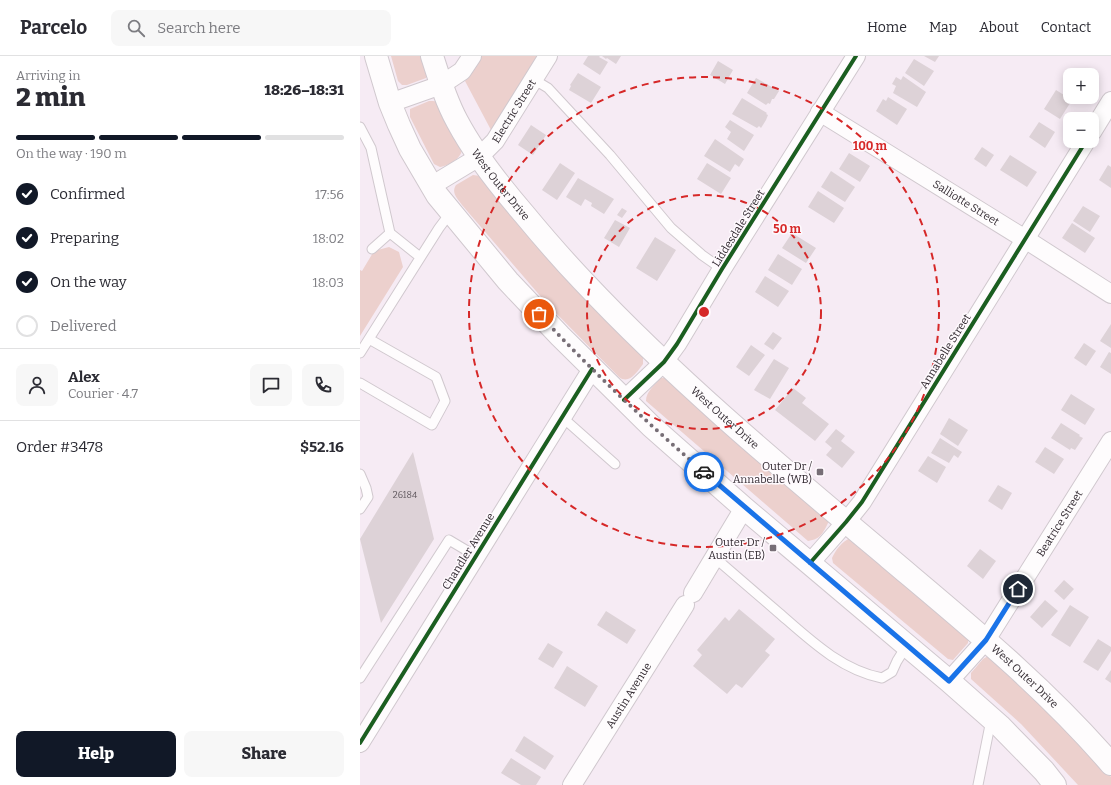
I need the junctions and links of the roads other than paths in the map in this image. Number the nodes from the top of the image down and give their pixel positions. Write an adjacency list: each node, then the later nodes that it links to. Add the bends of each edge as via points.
1 (376, 56): 9 (main road)
2 (432, 56): 7 (main road, West Outer Drive)
3 (472, 56): 7 (street, via 462,70)
4 (548, 56): 6 (street, Electric Street)
5 (856, 56): 10 (street, Liddesdale Street)
6 (533, 79): 14 (street, Electric Street, via 495,141); 21 (lane, via 548,88 671,228)
7 (441, 85): 9 (street); 14 (main road, West Outer Drive, via 457,121)
8 (1111, 101): 11 (street)
9 (390, 103): 15 (main road, via 410,149)
10 (820, 112): 18 (street, Salliotte Street); 21 (street, Liddesdale Street)
11 (1099, 121)
12 (360, 127): 17 (lane, via 371,148)
13 (1082, 148): 18 (street, Annabelle Street)
14 (479, 157): 15 (street, Electric Street); 25 (main road, West Outer Drive, via 559,255)
15 (431, 186): 16 (main road)
16 (451, 212): 20 (lane); 26 (main road, via 508,281)
17 (390, 233): 19 (lane); 20 (lane)
18 (1025, 239): 22 (street, Salliotte Street); 35 (street, Annabelle Street, via 862,502)
19 (372, 248)
20 (420, 257): 23 (lane)
21 (722, 269): 25 (street, Liddesdale Street)
22 (1111, 294)
23 (369, 339): 24 (lane); 27 (lane, via 436,377 445,401 432,425)
24 (360, 353)
25 (664, 362): 28 (street, Liddesdale Street); 35 (main road, West Outer Drive, via 752,443)
26 (592, 369): 28 (main road); 29 (street, Chandler Avenue)
27 (360, 383)
28 (624, 400): 33 (main road)
29 (562, 417): 31 (lane); 36 (street, Chandler Avenue)
30 (1111, 441): 39 (street, Beatrice Street)
31 (615, 464)
32 (360, 474): 34 (lane, via 368,497)
33 (744, 508): 37 (street, Austin Avenue); 38 (main road)
34 (360, 509)
35 (846, 522): 38 (street, Annabelle Street); 39 (main road, West Outer Drive)
36 (476, 556): 41 (lane, via 449,540); 44 (street, Chandler Avenue)
37 (714, 557): 40 (lane, via 820,649 850,668 882,678 892,672); 46 (street, Austin Avenue)
38 (810, 563): 40 (main road)
39 (986, 640): 42 (street, Beatrice Street); 45 (main road, West Outer Drive, via 1044,693)
40 (907, 645): 42 (main road)
41 (360, 678)
42 (949, 681): 43 (main road)
43 (991, 719): 47 (lane); 48 (main road)
44 (360, 743)
45 (1111, 764)
46 (572, 785)
47 (978, 785)
48 (1055, 785)

